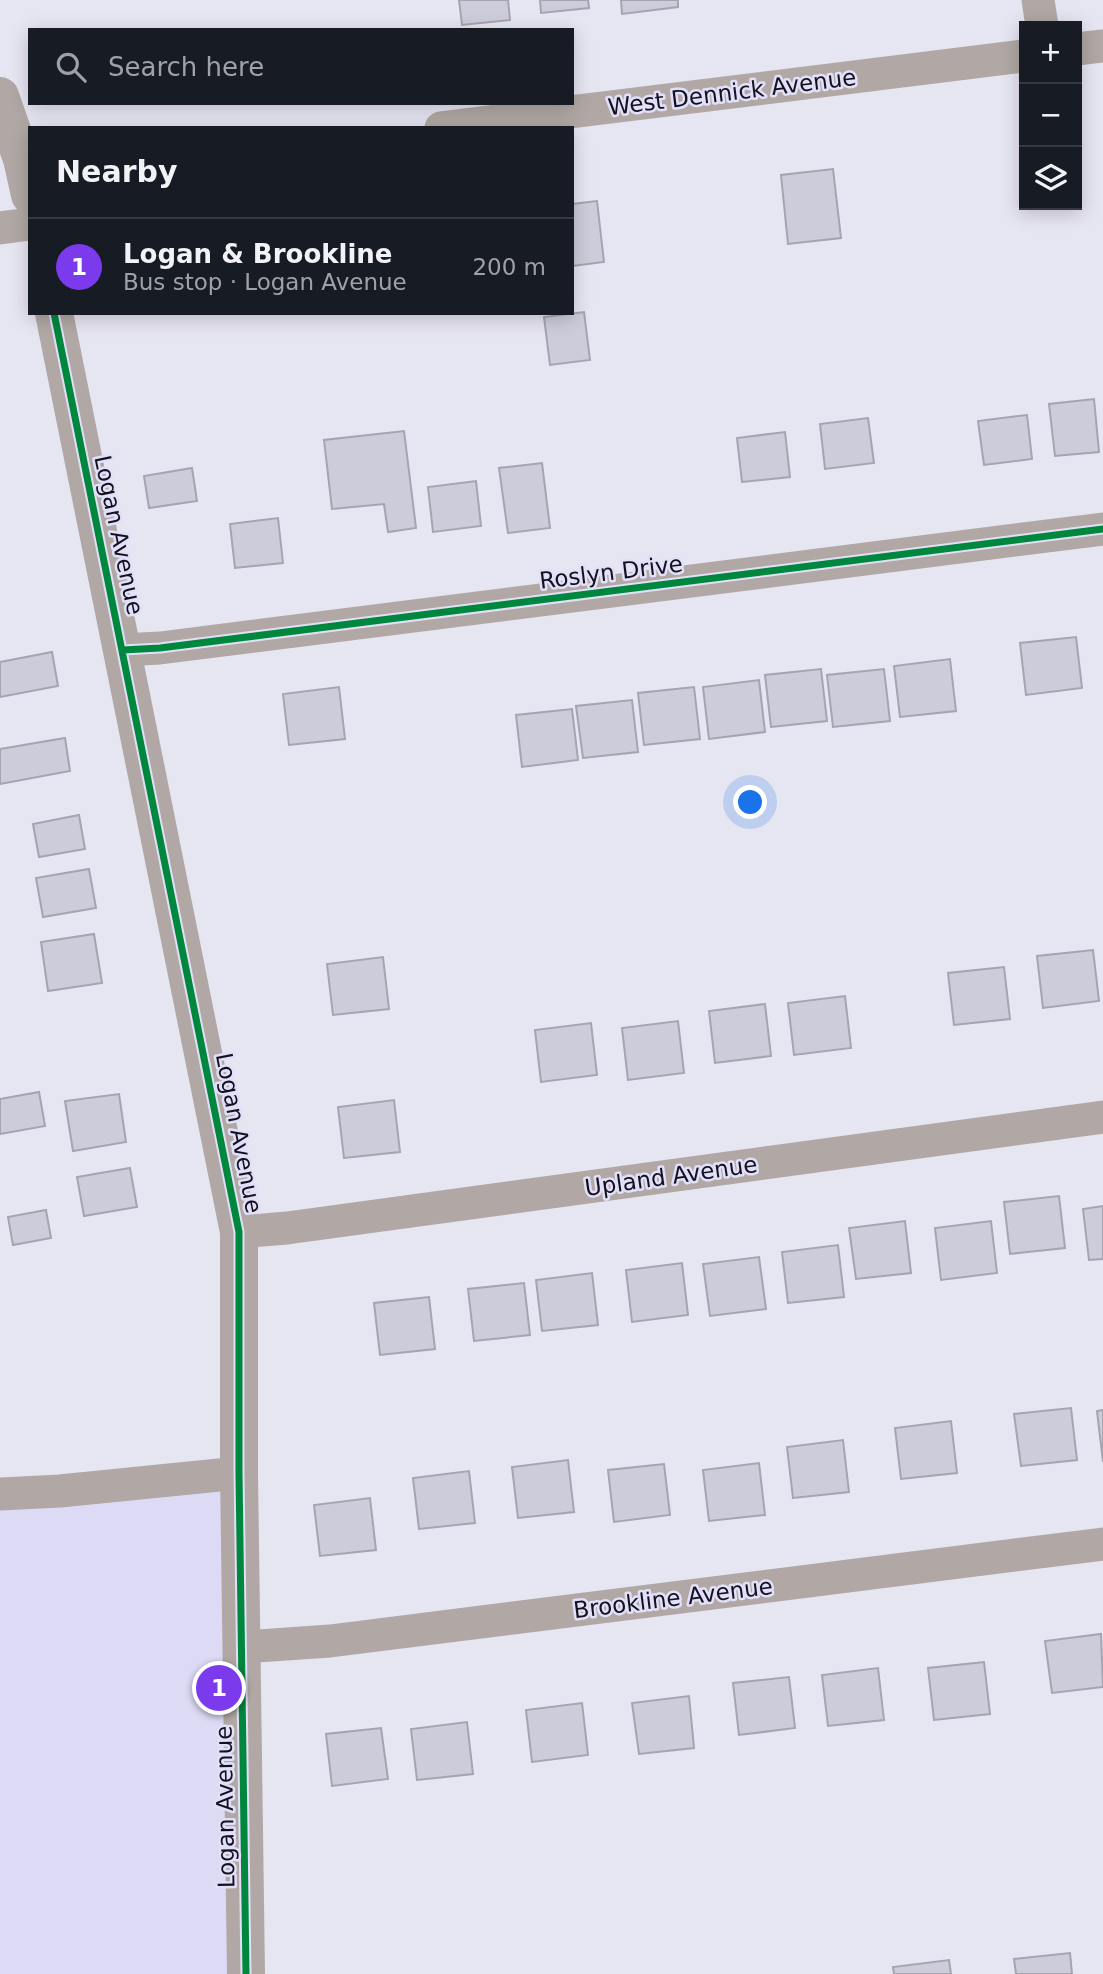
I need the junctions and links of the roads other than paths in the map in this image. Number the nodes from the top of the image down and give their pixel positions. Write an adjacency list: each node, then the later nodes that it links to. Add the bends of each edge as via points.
1 (1038, 0): 2 (street)
2 (1041, 21)
3 (1103, 46): 4 (street)
4 (1082, 48)
5 (1019, 57): 7 (street, West Dennick Avenue)
6 (0, 96): 8 (street)
7 (457, 126)
8 (28, 180)
9 (28, 224): 10 (street)
10 (0, 228)
11 (54, 315): 13 (street, Logan Avenue)
12 (1103, 530): 13 (street, Roslyn Drive)
13 (123, 650): 15 (street, Logan Avenue)
14 (1103, 1117): 15 (street, Upland Avenue)
15 (239, 1232): 16 (street, Logan Avenue)
16 (239, 1474): 17 (street); 19 (street, Logan Avenue)
17 (0, 1493)
18 (1103, 1544): 19 (street, Brookline Avenue, via 330,1641)
19 (242, 1647): 20 (street, Logan Avenue)
20 (246, 1974)

